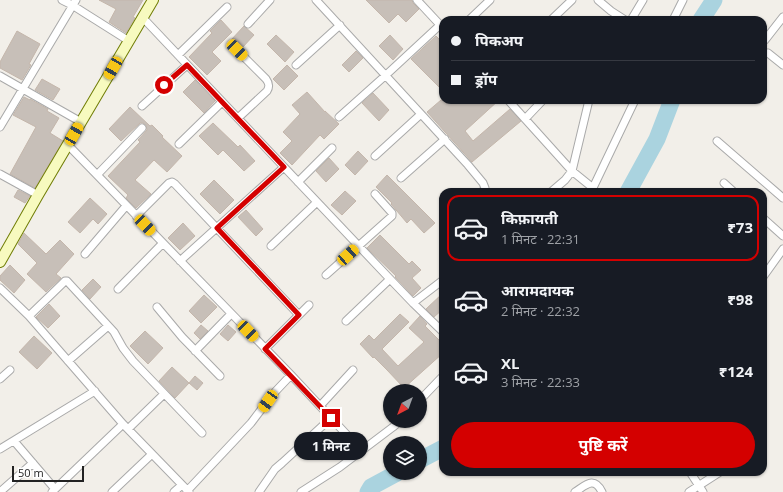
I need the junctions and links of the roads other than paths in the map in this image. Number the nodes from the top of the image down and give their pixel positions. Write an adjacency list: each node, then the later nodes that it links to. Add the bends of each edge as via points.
1 (62, 0): 11 (street)
2 (153, 0): 19 (street)
3 (270, 0): 20 (street)
4 (316, 0): 22 (street)
5 (417, 0): 21 (street)
6 (490, 0): 13 (street)
7 (572, 0): 14 (street)
8 (598, 0): 15 (street)
9 (643, 0): 16 (street)
10 (683, 0): 17 (street)
11 (74, 3): 25 (street); 34 (street)
12 (227, 7): 28 (street)
13 (473, 16)
14 (555, 16)
15 (619, 16)
16 (633, 16)
17 (675, 16)
18 (783, 17): 24 (street)
19 (143, 18): 25 (street); 28 (street)
20 (248, 24)
21 (439, 24)
22 (340, 25): 30 (street); 32 (street)
23 (439, 28): 32 (street)
24 (767, 36)
25 (129, 41): 45 (street)
26 (237, 50): 43 (street, via 269,83 267,91)
27 (768, 53): 31 (street)
28 (178, 55): 29 (street)
29 (187, 65): 35 (street); 40 (street)
30 (296, 65)
31 (783, 65)
32 (386, 75): 41 (street); 42 (street)
33 (0, 76): 34 (street)
34 (23, 89): 45 (street); 46 (street)
35 (222, 102): 43 (street); 50 (street)
36 (512, 104): 44 (street)
37 (538, 104): 44 (street)
38 (588, 104): 55 (street)
39 (633, 104): 64 (street)
40 (142, 106)
41 (421, 114): 48 (street); 53 (street)
42 (339, 117)
43 (238, 118): 54 (street)
44 (525, 119): 55 (street)
45 (81, 122): 51 (street)
46 (0, 127)
47 (142, 128): 57 (street)
48 (445, 139): 58 (street); 61 (street)
49 (717, 141): 68 (street)
50 (179, 144)
51 (68, 145): 57 (street); 67 (street)
52 (332, 148): 59 (street)
53 (375, 156)
54 (284, 167): 59 (street); 73 (street)
55 (572, 171): 62 (street); 63 (street)
56 (0, 174): 67 (street)
57 (97, 175): 70 (street)
58 (402, 178)
59 (298, 182): 69 (street)
60 (724, 183): 65 (street)
61 (485, 188)
62 (556, 188)
63 (590, 188)
64 (593, 188)
65 (730, 188)
66 (375, 194): 76 (street, via 392,216)
67 (38, 195): 81 (street)
68 (783, 198)
69 (317, 202): 76 (street); 77 (street)
70 (126, 206): 71 (street); 79 (street)
71 (136, 216): 73 (street, via 169,182 172,182); 75 (street)
72 (767, 222): 74 (street)
73 (217, 228): 80 (street); 92 (street)
74 (783, 236)
75 (163, 243): 80 (street); 87 (street)
76 (359, 245): 83 (street); 84 (street)
77 (271, 246)
78 (783, 249): 82 (street)
79 (85, 254)
80 (180, 261): 91 (street)
81 (0, 262)
82 (767, 271)
83 (326, 275)
84 (390, 279): 88 (street); 94 (street)
85 (439, 283): 88 (street)
86 (0, 288): 93 (street)
87 (118, 289)
88 (413, 303): 96 (street)
89 (309, 305): 92 (street)
90 (157, 307): 98 (street)
91 (231, 314): 97 (street); 98 (street)
92 (299, 315): 97 (street)
93 (29, 316): 95 (street, via 67,281); 99 (street)
94 (346, 321)
95 (108, 326): 99 (street); 108 (street, via 128,355)
96 (439, 328)
97 (265, 349): 102 (street)
98 (195, 351): 103 (street)
99 (68, 361): 106 (street)
100 (10, 370): 104 (street)
101 (353, 370): 109 (street)
102 (291, 375): 109 (street); 124 (street)
103 (220, 376)
104 (0, 379)
105 (439, 380): 107 (street)
106 (95, 391): 111 (street); 114 (street)
107 (427, 393)
108 (164, 394): 111 (street); 113 (street)
109 (320, 406): 110 (street)
110 (331, 418): 116 (street); 128 (street, via 275,469)
111 (125, 426): 117 (street); 123 (street)
112 (392, 428): 116 (street)
113 (202, 434)
114 (14, 441): 115 (street); 118 (street)
115 (0, 449)
116 (362, 451): 129 (street)
117 (152, 454): 121 (street); 126 (street)
118 (33, 463): 123 (street); 125 (street)
119 (693, 476): 122 (street)
120 (716, 476): 122 (street)
121 (182, 485): 124 (street); 127 (street)
122 (701, 489): 132 (street)
123 (53, 490)
124 (188, 491)
125 (0, 492)
126 (112, 492)
127 (174, 492)
128 (259, 492)
129 (301, 492)
130 (575, 492): 131 (street, via 593,483 600,487)
131 (602, 492)
132 (689, 492)

